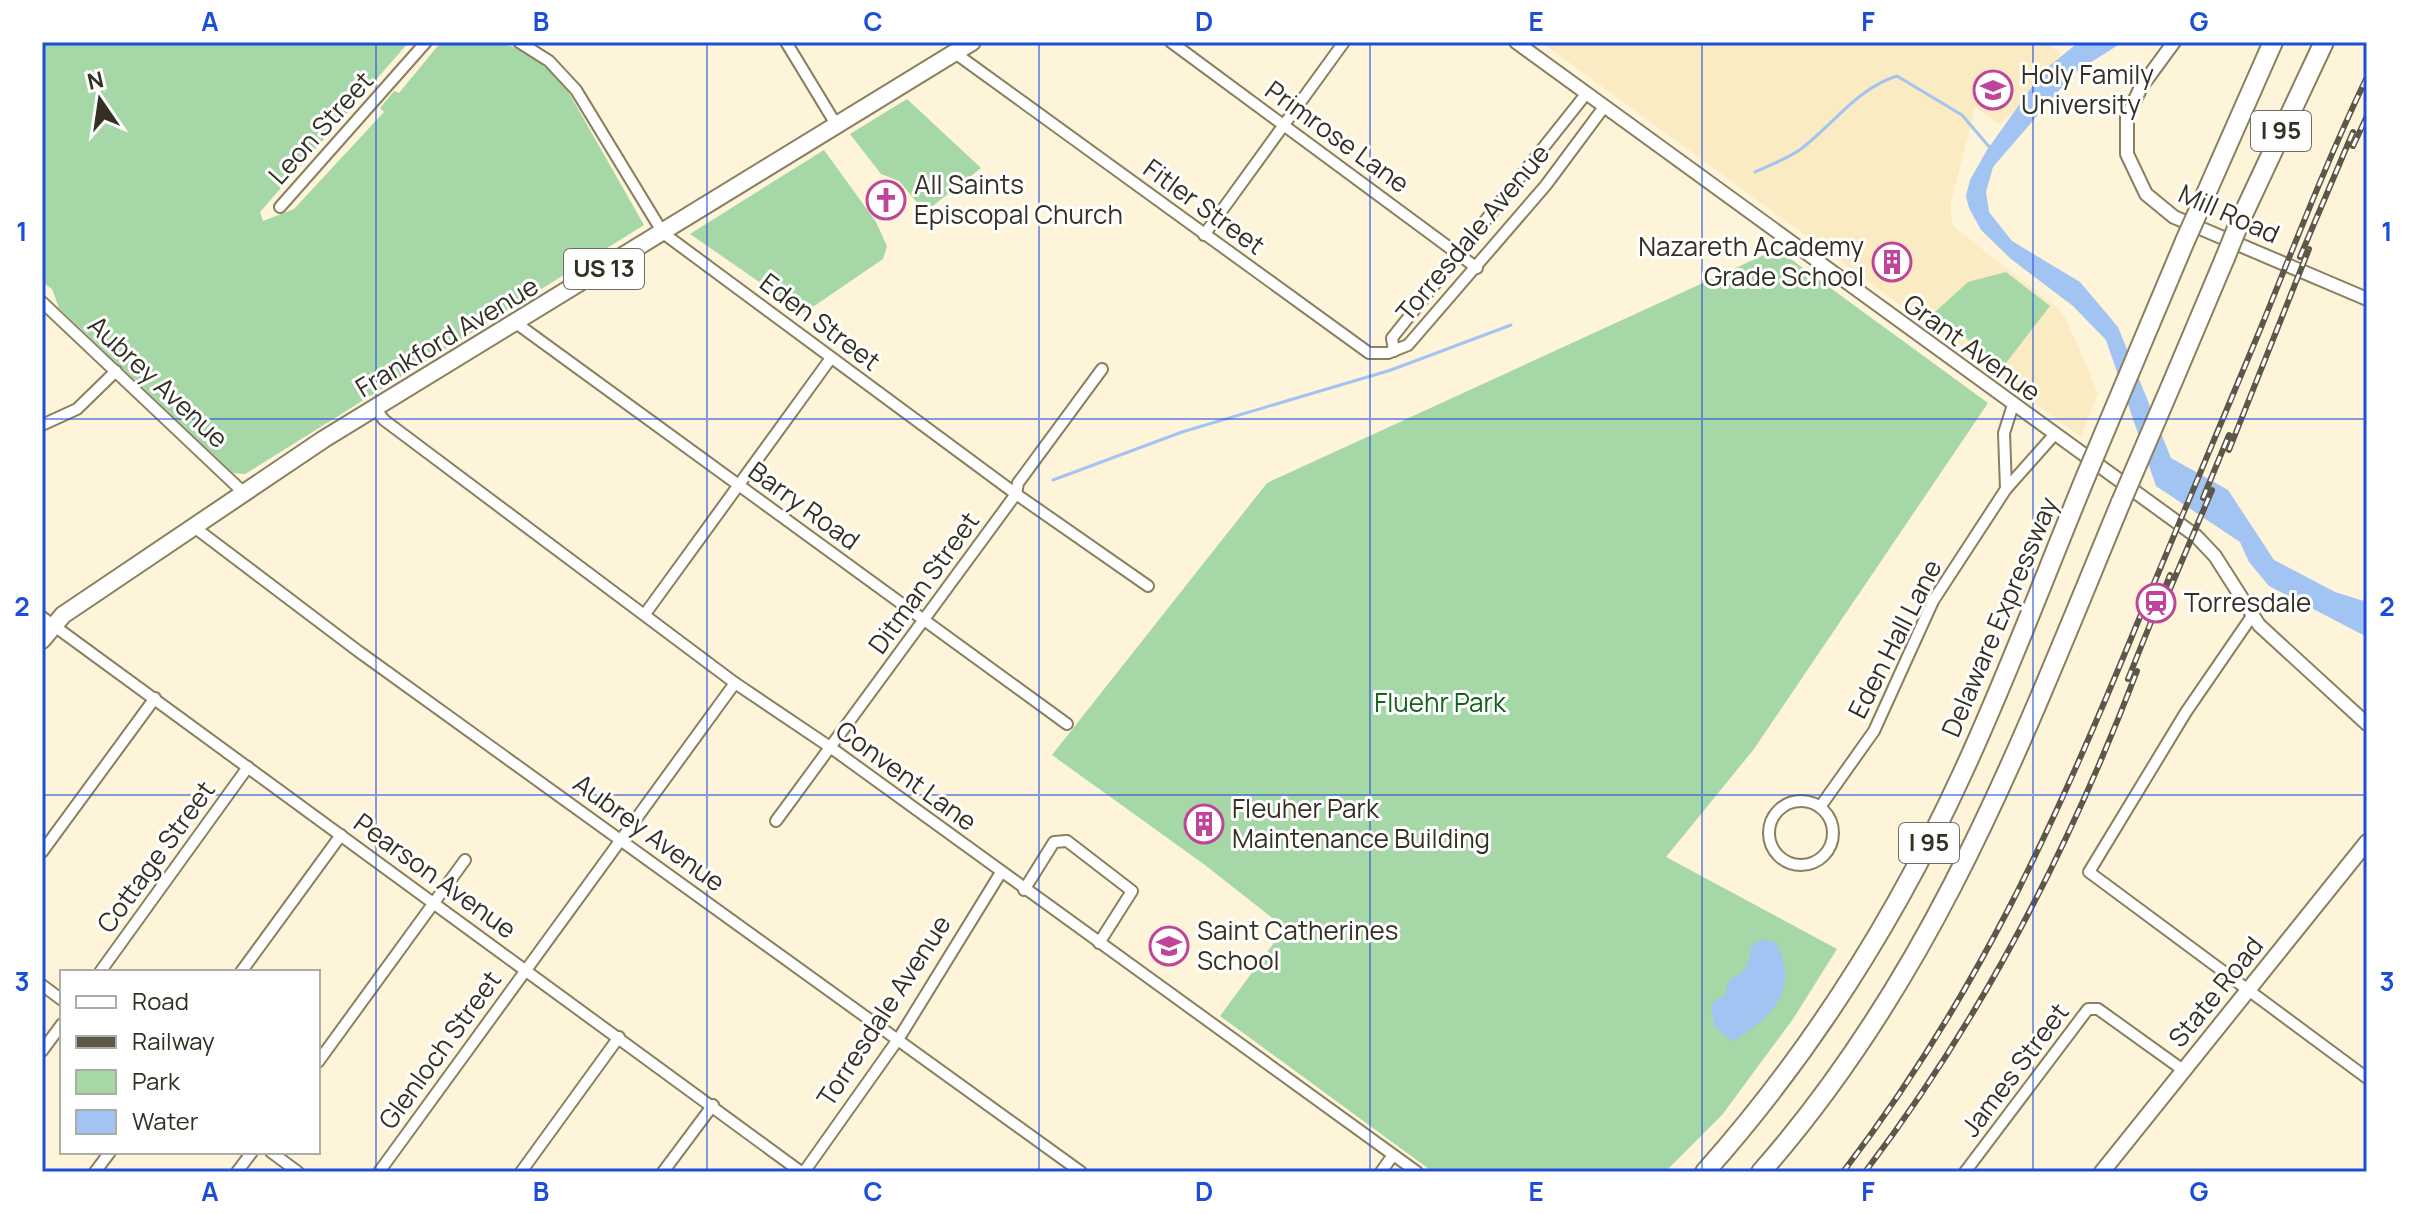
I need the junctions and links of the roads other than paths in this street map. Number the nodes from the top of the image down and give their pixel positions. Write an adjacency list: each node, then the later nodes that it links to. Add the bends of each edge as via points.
1 (426, 42): 16 (street, Leon Street)
2 (519, 42): 17 (street, Eden Street, via 549,61 576,90)
3 (786, 42): 14 (street)
4 (972, 42): 11 (main road, Frankford Avenue / US 13)
5 (1171, 42): 15 (street, Primrose Lane)
6 (1344, 42): 15 (street)
7 (1516, 42): 12 (street, Grant Avenue)
8 (2174, 42): 21 (street, Mill Road, via 2141,87 2127,117 2127,154 2146,194 2174,217)
9 (2273, 42): 88 (highway, Delaware Expressway / I 95, bridge, via 1964,771 1920,860 1809,1040)
10 (2324, 42): 89 (highway, I 95, bridge, via 2240,221 1995,803 1929,934 1833,1084)
11 (955, 53): 14 (main road, Frankford Avenue / US 13); 18 (street, Fitler Street)
12 (1586, 94): 13 (street, Grant Avenue); 19 (street, Torresdale Avenue)
13 (1604, 107): 20 (street, Torresdale Avenue); 28 (street, Grant Avenue)
14 (837, 126): 17 (main road, Frankford Avenue / US 13)
15 (1284, 126): 18 (street); 19 (street, Primrose Lane)
16 (280, 207)
17 (663, 233): 23 (main road, Frankford Avenue / US 13); 25 (street, Eden Street)
18 (1204, 235): 24 (street, Fitler Street, via 1361,349)
19 (1460, 256): 20 (street, Primrose Lane); 24 (street, Torresdale Avenue, via 1392,338)
20 (1477, 268): 24 (street, Torresdale Avenue, via 1408,345)
21 (2367, 299)
22 (42, 302): 27 (street, Aubrey Avenue)
23 (516, 323): 29 (main road, Frankford Avenue / US 13); 32 (street, Barry Road)
24 (1394, 351)
25 (831, 358): 32 (street); 35 (street, Eden Street)
26 (1102, 369): 35 (street, Ditman Street, via 1018,483)
27 (116, 371): 30 (street, via 77,409); 34 (street, Aubrey Avenue)
28 (2013, 405): 31 (street, Grant Avenue); 33 (street, via 2004,433)
29 (375, 408): 34 (main road, Frankford Avenue / US 13); 38 (street, Convent Lane, via 384,420)
30 (42, 425)
31 (2054, 435): 33 (street, Eden Hall Lane); 39 (street, Grant Avenue, via 2203,542)
32 (738, 484): 38 (street); 41 (street, Barry Road)
33 (2006, 489): 49 (street, Eden Hall Lane, via 1933,601 1874,731)
34 (244, 493): 36 (main road, Frankford Avenue / US 13)
35 (1016, 494): 37 (street, Eden Street); 41 (street, Ditman Street)
36 (194, 527): 40 (main road, Frankford Avenue / US 13); 52 (street, Aubrey Avenue)
37 (1148, 586)
38 (645, 614): 43 (street, Convent Lane)
39 (2252, 616): 46 (street, Grant Avenue); 64 (street, via 2186,712 2089,872)
40 (48, 621): 42 (main road, Frankford Avenue / US 13); 44 (street, Pearson Avenue)
41 (925, 621): 45 (street, Barry Road); 47 (street, Ditman Street)
42 (42, 640)
43 (735, 683): 47 (street, Convent Lane); 52 (street, Glenloch Street)
44 (155, 698): 48 (street, Pearson Avenue); 54 (street)
45 (1067, 724)
46 (2367, 724)
47 (830, 747): 50 (street, Ditman Street); 56 (street, Convent Lane)
48 (248, 767): 51 (street, Pearson Avenue); 60 (street, Cottage Street)
49 (1820, 807): 49 (street, via 1801,801 1778,812 1770,836 1782,859 1808,864 1829,849 1832,823)
50 (776, 821)
51 (341, 835): 58 (street, Pearson Avenue); 61 (street)
52 (620, 841): 62 (street, Glenloch Street); 68 (street, Aubrey Avenue)
53 (2367, 842): 64 (main road, State Road)
54 (42, 852)
55 (465, 860): 58 (street)
56 (1000, 874): 57 (street, Convent Lane); 68 (street, Torresdale Avenue)
57 (1024, 890): 59 (street, Convent Lane); 59 (street, via 1054,842 1067,841 1132,891)
58 (434, 904): 62 (street, Pearson Avenue); 70 (street)
59 (1099, 943): 77 (street, Convent Lane)
60 (101, 970)
61 (242, 970)
62 (526, 970): 67 (street, Pearson Avenue); 81 (street, Glenloch Street)
63 (42, 985): 65 (street)
64 (2248, 991): 71 (main road, State Road); 72 (street)
65 (60, 998)
66 (60, 1027): 69 (street)
67 (619, 1037): 73 (street, Pearson Avenue); 82 (street)
68 (899, 1038): 84 (street, Torresdale Avenue); 85 (street, Aubrey Avenue)
69 (42, 1051)
70 (320, 1059)
71 (2183, 1070): 90 (street, James Street, via 2098,1009 2088,1009); 91 (main road, State Road)
72 (2367, 1078)
73 (713, 1105): 83 (street); 84 (street, Pearson Avenue)
74 (108, 1154): 78 (street)
75 (250, 1154): 79 (street)
76 (274, 1154): 80 (street)
77 (1393, 1155): 86 (street); 87 (street, Convent Lane)
78 (95, 1172)
79 (237, 1172)
80 (298, 1172)
81 (379, 1172)
82 (521, 1172)
83 (663, 1172)
84 (802, 1172)
85 (1081, 1172)
86 (1381, 1172)
87 (1417, 1172)
88 (1705, 1172)
89 (1761, 1172)
90 (1965, 1172)
91 (2102, 1172)

